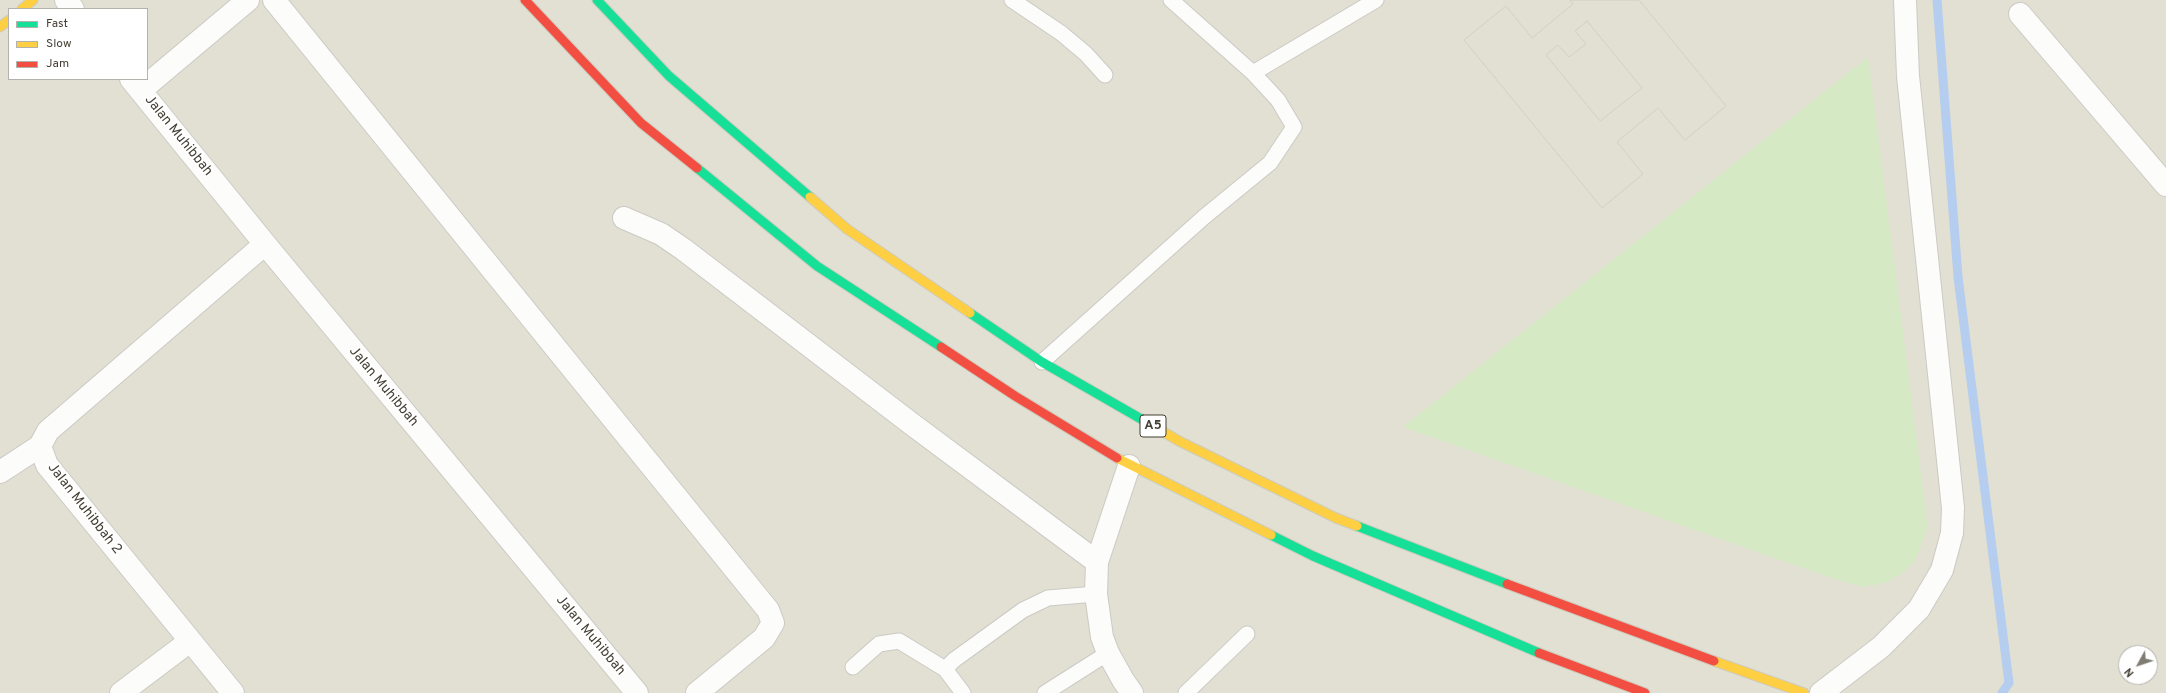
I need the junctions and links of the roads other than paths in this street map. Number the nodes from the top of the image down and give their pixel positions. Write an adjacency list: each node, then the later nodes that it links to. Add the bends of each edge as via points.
1 (33, 0): 11 (main road)
2 (66, 0): 12 (street)
3 (248, 0): 18 (street)
4 (274, 0): 37 (street, via 768,610 773,623 764,638)
5 (525, 0): 25 (main road, via 641,123 817,266 1016,396)
6 (597, 0): 23 (main road, A5, via 669,76 847,229)
7 (1012, 0): 17 (lane, via 1061,33 1086,54)
8 (1171, 0): 16 (lane)
9 (1376, 0): 16 (lane)
10 (1905, 0): 44 (street, via 1908,76 1953,508 1952,533 1942,570 1919,609 1881,647)
11 (23, 8)
12 (72, 8)
13 (2020, 14): 20 (street)
14 (8, 21): 15 (main road)
15 (0, 27)
16 (1253, 73): 23 (lane, via 1278,100 1294,127 1270,163 1204,217)
17 (1105, 75)
18 (148, 76)
19 (136, 85): 22 (street, Jalan Muhibbah)
20 (2166, 185)
21 (624, 218): 27 (street, via 660,234 683,249)
22 (265, 244): 24 (street, via 48,431); 36 (street, Jalan Muhibbah)
23 (1042, 362): 43 (main road, A5, via 1179,441 1336,518 1583,613)
24 (40, 446): 26 (street); 30 (street, Jalan Muhibbah 2, via 47,465)
25 (1129, 466): 27 (street); 42 (main road, via 1313,556 1563,664)
26 (0, 472)
27 (1097, 562): 28 (street)
28 (1096, 594): 31 (street, via 1102,637); 33 (lane, via 1048,598 1023,610)
29 (1247, 634): 41 (lane)
30 (190, 641): 34 (street); 35 (street, Jalan Muhibbah 2)
31 (1108, 653): 39 (lane); 40 (street)
32 (853, 667): 33 (lane, via 879,644 900,641)
33 (945, 669): 38 (lane)
34 (121, 693)
35 (233, 693)
36 (637, 693)
37 (697, 693)
38 (963, 693)
39 (1045, 693)
40 (1132, 693)
41 (1186, 693)
42 (1645, 693)
43 (1804, 693)
44 (1821, 693)

